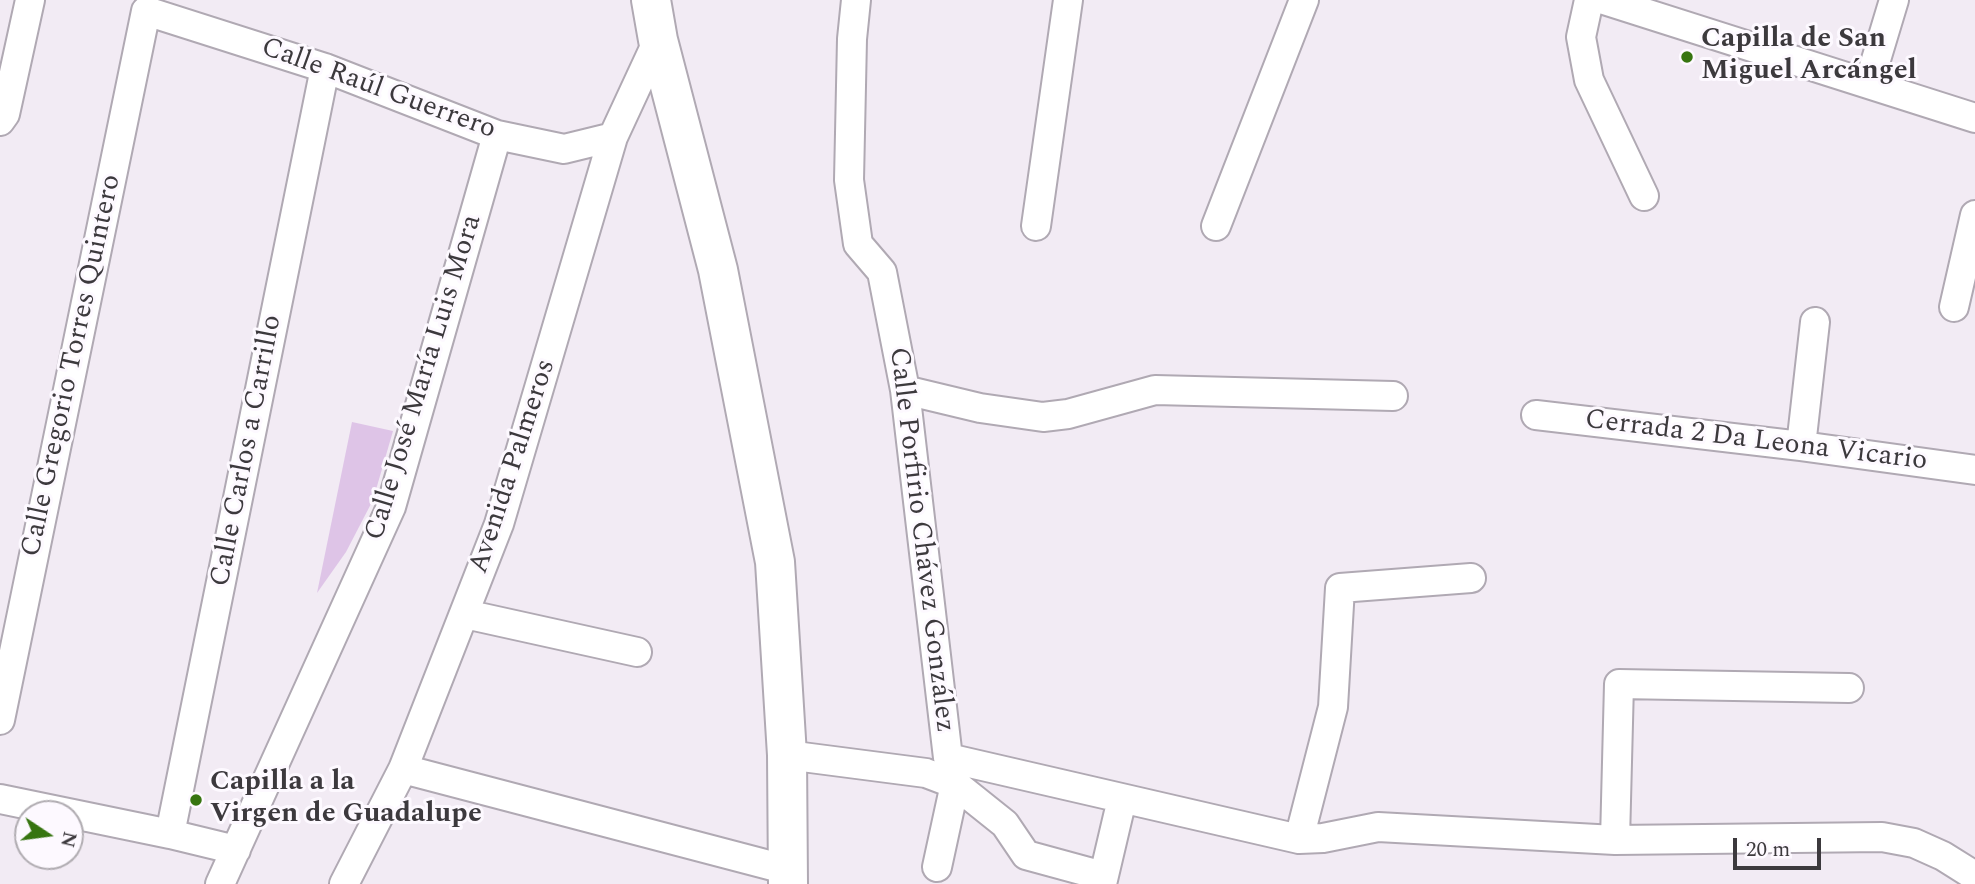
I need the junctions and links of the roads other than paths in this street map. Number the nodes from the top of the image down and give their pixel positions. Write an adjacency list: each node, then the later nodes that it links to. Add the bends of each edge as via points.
1 (30, 0): 15 (street)
2 (651, 0): 11 (street)
3 (856, 0): 24 (street, Calle Porfirio Chávez González, via 849,180 858,244 882,272)
4 (1068, 0): 20 (street)
5 (1304, 0): 21 (street)
6 (1589, 0): 18 (street, via 1581,37 1589,80)
7 (1604, 0): 10 (street)
8 (1894, 0): 13 (street)
9 (146, 11): 12 (street, Calle Raúl Guerrero); 33 (street, Calle Gregorio Torres Quintero)
10 (1675, 11): 13 (street)
11 (658, 40): 17 (street, Avenida Palmeros); 34 (street, via 719,270 775,562)
12 (325, 68): 16 (street, Calle Raúl Guerrero); 39 (street, Calle Carlos a Carrillo)
13 (1869, 83): 14 (street)
14 (1975, 118)
15 (0, 121)
16 (497, 135): 17 (street, Calle Raúl Guerrero, via 564,149); 42 (street, Calle José María Luis Mora, via 391,507)
17 (613, 137): 30 (street, Avenida Palmeros, via 499,524)
18 (1644, 196)
19 (1975, 215): 22 (street)
20 (1036, 226)
21 (1216, 226)
22 (1954, 307)
23 (1815, 322): 27 (street)
24 (905, 390): 25 (street, via 1043,417 1156,390); 38 (street, Calle Porfirio Chávez González, via 948,758)
25 (1392, 396)
26 (1536, 415): 27 (street, Cerrada 2 Da Leona Vicario)
27 (1801, 446): 28 (street, Cerrada 2 Da Leona Vicario)
28 (1975, 470)
29 (1471, 578): 40 (street, via 1340,588 1333,707)
30 (466, 614): 31 (street); 35 (street, Avenida Palmeros)
31 (637, 652)
32 (1849, 688): 41 (street, via 1619,684)
33 (0, 720)
34 (787, 755): 36 (street, via 926,773); 45 (street)
35 (403, 769): 45 (street); 48 (street, Avenida Palmeros)
36 (955, 784): 43 (street); 46 (street, via 1005,824 1026,855)
37 (0, 799): 39 (street)
38 (1122, 799): 40 (street, Calle Porfirio Chávez González); 46 (street)
39 (170, 834): 42 (street)
40 (1299, 839): 41 (street, Calle Porfirio Chávez González, via 1378,827)
41 (1615, 840): 44 (street, Calle Porfirio Chávez González, via 1882,837 1914,843)
42 (236, 850): 47 (street, Calle José María Luis Mora)
43 (937, 867)
44 (1975, 876)
45 (788, 877)
46 (1103, 880)
47 (220, 884)
48 (344, 884)

